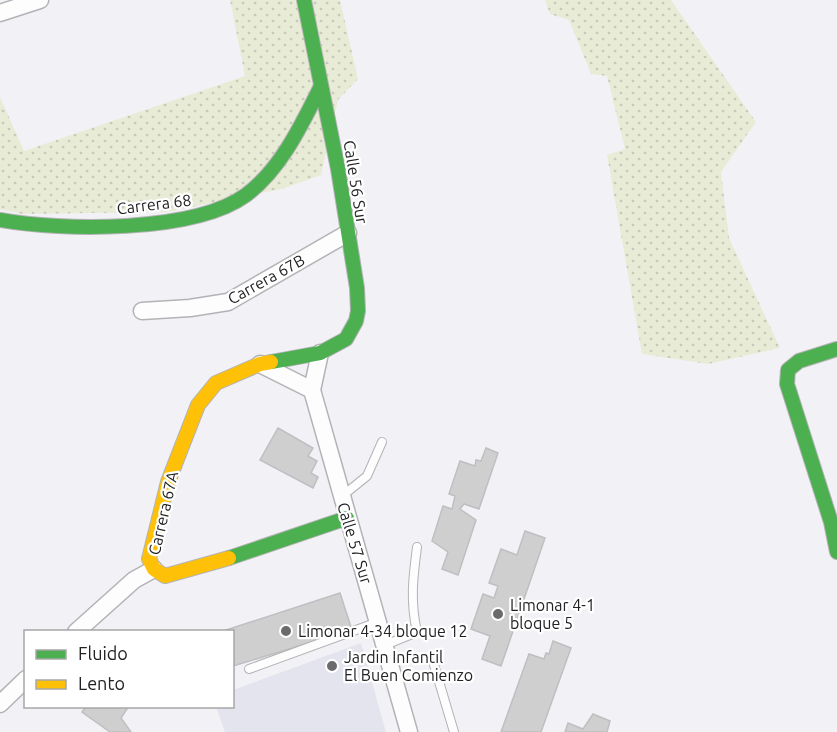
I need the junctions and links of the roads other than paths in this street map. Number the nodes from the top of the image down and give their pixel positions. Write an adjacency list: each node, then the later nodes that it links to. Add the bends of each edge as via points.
1 (40, 0): 3 (street)
2 (304, 0): 4 (street, Calle 56 Sur)
3 (0, 13)
4 (321, 86): 5 (street, Carrera 68, via 286,149 245,196 224,208 168,222 74,228); 6 (street, Calle 56 Sur)
5 (0, 220)
6 (348, 233): 7 (street, Carrera 67B, via 228,302); 9 (street, Calle 56 Sur, via 358,311 346,339)
7 (142, 311)
8 (837, 349): 15 (street, via 799,361 788,369 787,384)
9 (320, 353): 10 (street, Carrera 67A); 11 (street, Calle 57 Sur)
10 (260, 364): 11 (street); 18 (street, Carrera 67A, via 216,383 198,405 168,482 149,559)
11 (312, 390): 13 (street, Calle 57 Sur)
12 (382, 442): 13 (lane, via 367,476)
13 (341, 497): 14 (street, Calle 57 Sur)
14 (348, 518): 18 (street, Carrera 67A, via 209,566 165,576); 19 (street, Calle 57 Sur)
15 (834, 522): 17 (street)
16 (417, 547): 21 (lane, via 412,610 417,632)
17 (837, 552)
18 (154, 569): 20 (street, via 134,580)
19 (378, 622): 21 (street, Calle 57 Sur); 23 (lane)
20 (78, 630)
21 (385, 645): 26 (street, Calle 57 Sur)
22 (432, 658): 27 (lane)
23 (249, 669)
24 (24, 681): 25 (street)
25 (0, 704)
26 (409, 732)
27 (454, 732)

